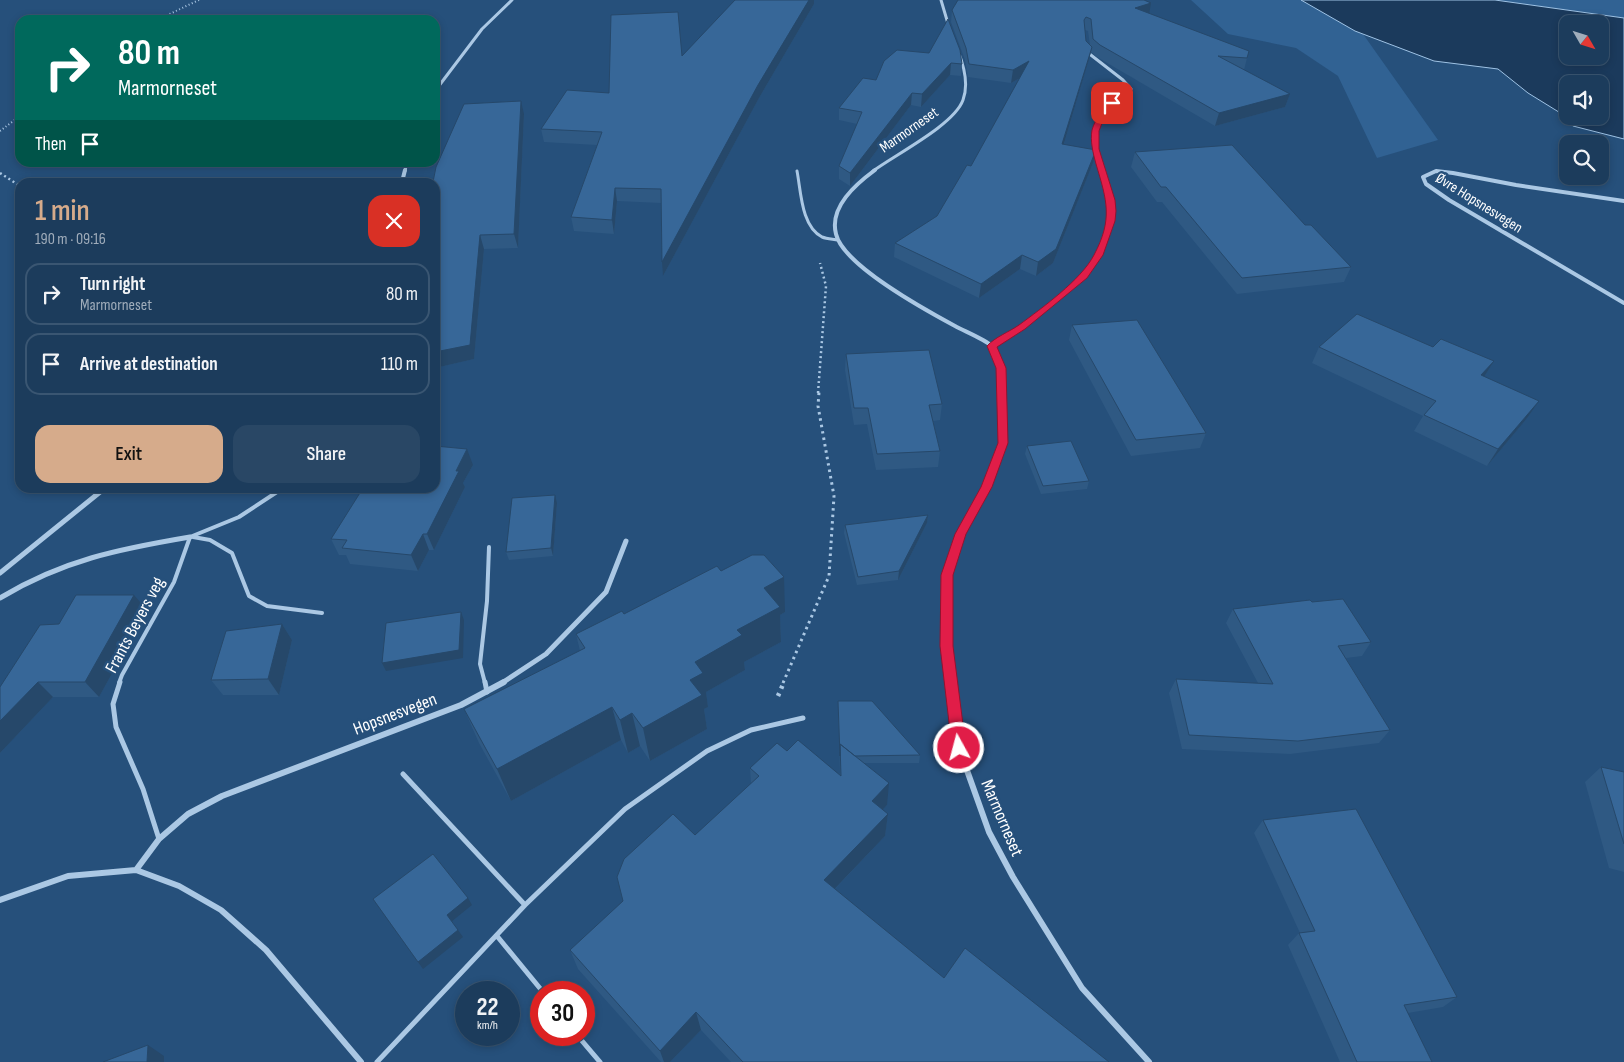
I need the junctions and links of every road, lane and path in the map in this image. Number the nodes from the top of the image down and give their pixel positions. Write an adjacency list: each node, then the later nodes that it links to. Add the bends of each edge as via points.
1 (199, 0): 4 (path)
2 (512, 0): 8 (street, via 470,43)
3 (941, 0): 5 (street)
4 (168, 15)
5 (953, 38)
6 (1084, 44): 17 (street, via 1087,53 1131,89 1105,110 1096,131 1096,149 1111,200 1111,221 1098,255 1084,277 1022,327)
7 (957, 46): 15 (street, Marmorneset, via 965,71 965,93 961,104 936,130 865,176 850,190 835,220)
8 (440, 84)
9 (15, 120): 10 (path)
10 (0, 131)
11 (797, 171): 15 (lane, via 801,198 813,228 824,238)
12 (0, 173): 13 (path)
13 (15, 183)
14 (1624, 201): 16 (street, Øvre Hopsnesvegen, via 1453,173 1436,171 1423,177 1426,184 1450,200)
15 (838, 240): 17 (street, via 853,261 870,274 956,328); 28 (path, via 819,258 826,286 818,406 834,496 828,576)
16 (1624, 303)
17 (992, 346): 40 (street, Marmorneset, via 1001,368 1003,443 987,487 960,534 947,575 946,646 959,748 989,832 1013,877 1082,988)
18 (99, 493): 23 (street)
19 (277, 493): 20 (lane, via 262,505 225,524)
20 (190, 537): 24 (street, via 82,558 45,573); 25 (lane, via 210,540 232,553 249,596 267,606); 30 (lane, Frants Beyers veg, via 174,582 122,675 113,704 116,727 143,789)
21 (626, 541): 26 (street, Hopsnesvegen, via 606,592 546,654)
22 (489, 547): 26 (lane, via 480,664)
23 (0, 572)
24 (0, 598)
25 (322, 614)
26 (487, 692): 30 (street, Hopsnesvegen, via 461,705 222,796 188,814)
27 (803, 718): 28 (lane)
28 (766, 727): 33 (lane, via 751,730 707,751 625,808)
29 (403, 774): 33 (lane)
30 (159, 839): 31 (street, Hopsnesvegen)
31 (136, 870): 32 (street, via 68,876); 37 (street, via 179,886 221,910 266,950)
32 (0, 900)
33 (525, 905): 34 (lane)
34 (497, 936): 35 (lane); 38 (lane)
35 (534, 981)
36 (587, 1046): 39 (lane)
37 (361, 1062)
38 (377, 1062)
39 (600, 1062)
40 (1149, 1062)

